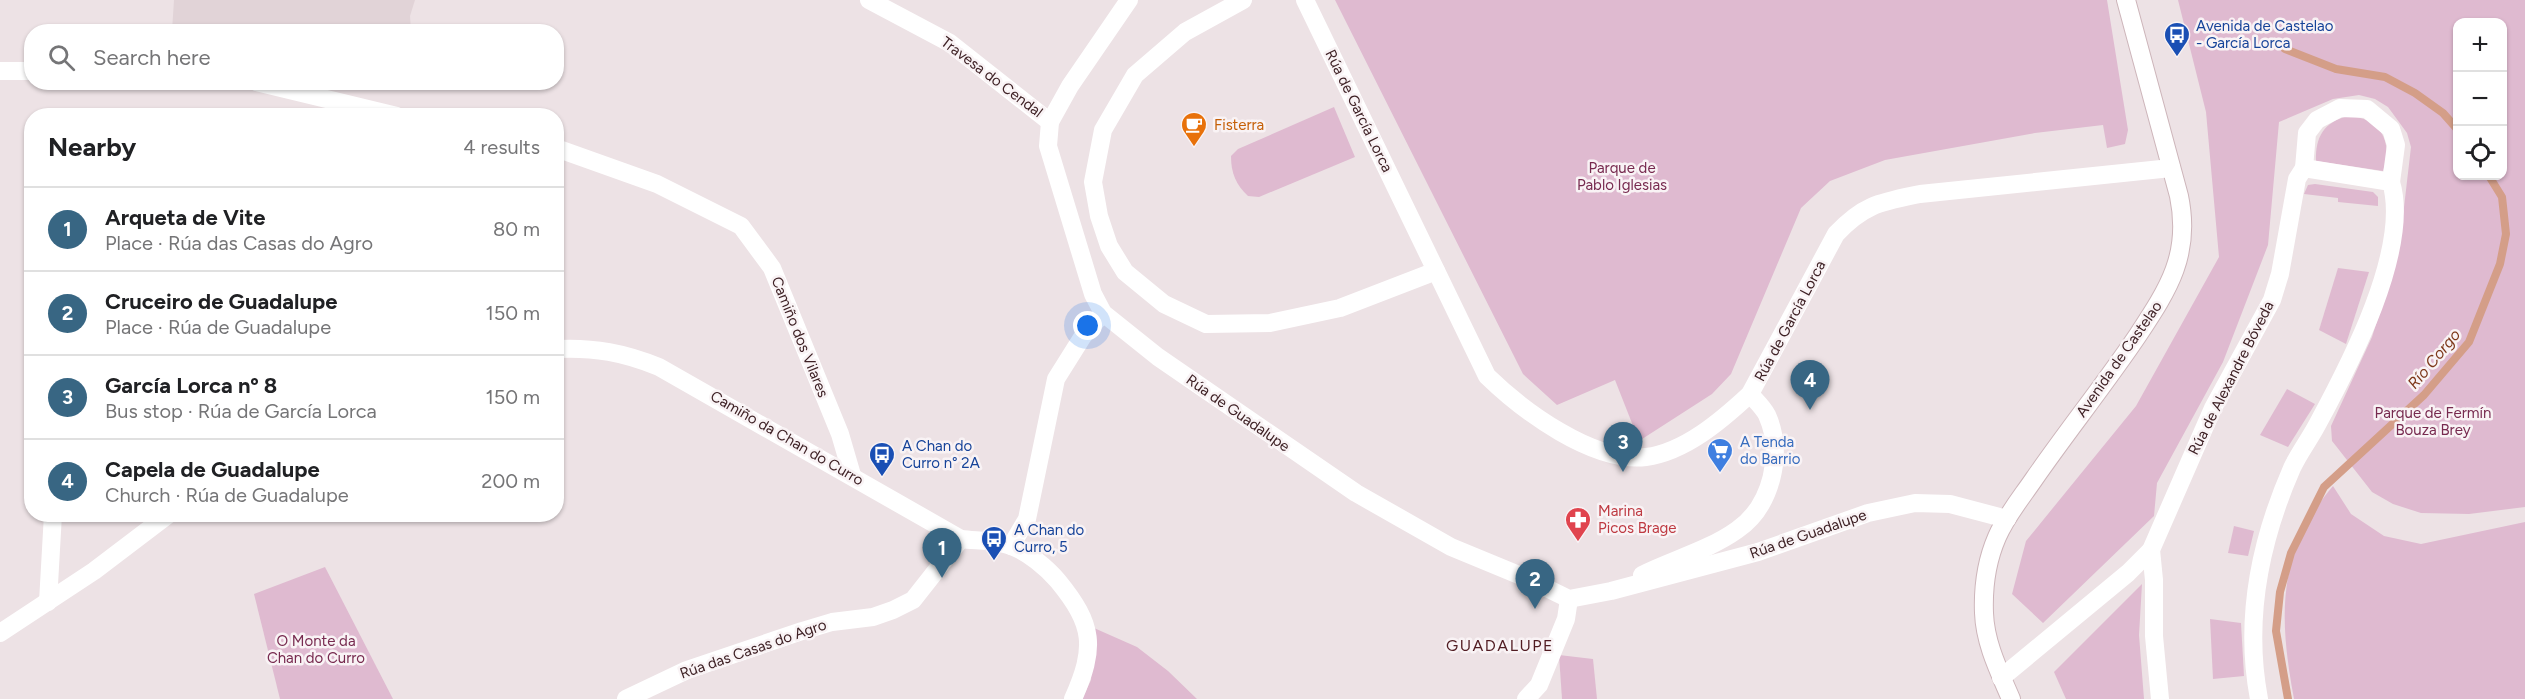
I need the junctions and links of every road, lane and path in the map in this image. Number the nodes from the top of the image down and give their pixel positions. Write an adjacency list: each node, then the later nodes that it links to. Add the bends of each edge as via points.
1 (869, 0): 10 (street, Travesa do Cendal, via 950,43)
2 (1129, 0): 10 (street, Travesa do Cendal)
3 (1243, 0): 15 (street, via 1185,32 1135,75 1103,130 1093,182 1099,216 1125,272 1164,304 1206,324 1270,323 1340,308)
4 (1305, 0): 15 (street, Rúa de García Lorca)
5 (2126, 0): 12 (street, Avenida de Castelao)
6 (0, 71): 7 (street)
7 (24, 71)
8 (289, 90): 9 (street)
9 (364, 108)
10 (1050, 122): 16 (street, Travesa do Cendal, via 1048,146 1093,294)
11 (564, 151): 19 (street, Camiño dos Vilares, via 657,184 741,226 772,268 840,434)
12 (2171, 168): 18 (street, Rúa de García Lorca, via 1920,194 1881,202 1855,214 1836,234); 20 (street, Avenida de Castelao, via 2183,229 2171,282 2123,357)
13 (2304, 168): 14 (street); 14 (street, Rúa de Alexandre Bóveda, via 2307,133 2318,120 2340,108 2367,109 2391,129 2396,145); 25 (street, Rúa de Alexandre Bóveda, via 2297,178 2272,300 2213,408)
14 (2391, 182): 36 (street, Rúa de Alexandre Bóveda, via 2396,199 2390,257 2354,356 2292,467 2261,557 2254,615)
15 (1436, 271): 18 (street, Rúa de García Lorca, via 1487,376 1515,402 1571,437 1607,453 1646,457 1670,450 1731,412)
16 (1103, 313): 24 (street, via 1056,379 1027,519); 27 (street, Rúa de Guadalupe, via 1167,364 1356,494 1451,547)
17 (564, 349): 19 (street, Camiño da Chan do Curro, via 607,350 659,367)
18 (1750, 394): 26 (street, Rúa de Guadalupe, via 1765,412 1775,447 1773,482 1756,509 1738,530)
19 (852, 475): 23 (street, Camiño da Chan do Curro)
20 (2007, 519): 26 (street, Rúa de Guadalupe, via 1950,504 1915,503 1868,513 1758,552); 30 (street, Avenida de Castelao, via 1990,556 1984,596 1985,630)
21 (52, 522): 28 (street)
22 (158, 522): 28 (street)
23 (961, 539): 24 (street, Camiño da Chan do Curro); 31 (street, Rúa das Casas do Agro, via 913,600 893,610 792,634 687,670)
24 (1011, 546): 32 (street, via 1048,568 1084,617 1087,657)
25 (2151, 550): 30 (street, Rúa de Alexandre Bóveda); 35 (street, Rúa de Alexandre Bóveda)
26 (1611, 591): 27 (street, Rúa de Guadalupe)
27 (1569, 599): 33 (street, via 1566,619 1539,685)
28 (48, 602): 29 (street)
29 (0, 633)
30 (2001, 678): 34 (street, Avenida de Castelao)
31 (626, 699)
32 (1073, 699)
33 (1526, 699)
34 (2011, 699)
35 (2160, 699)
36 (2259, 699)

